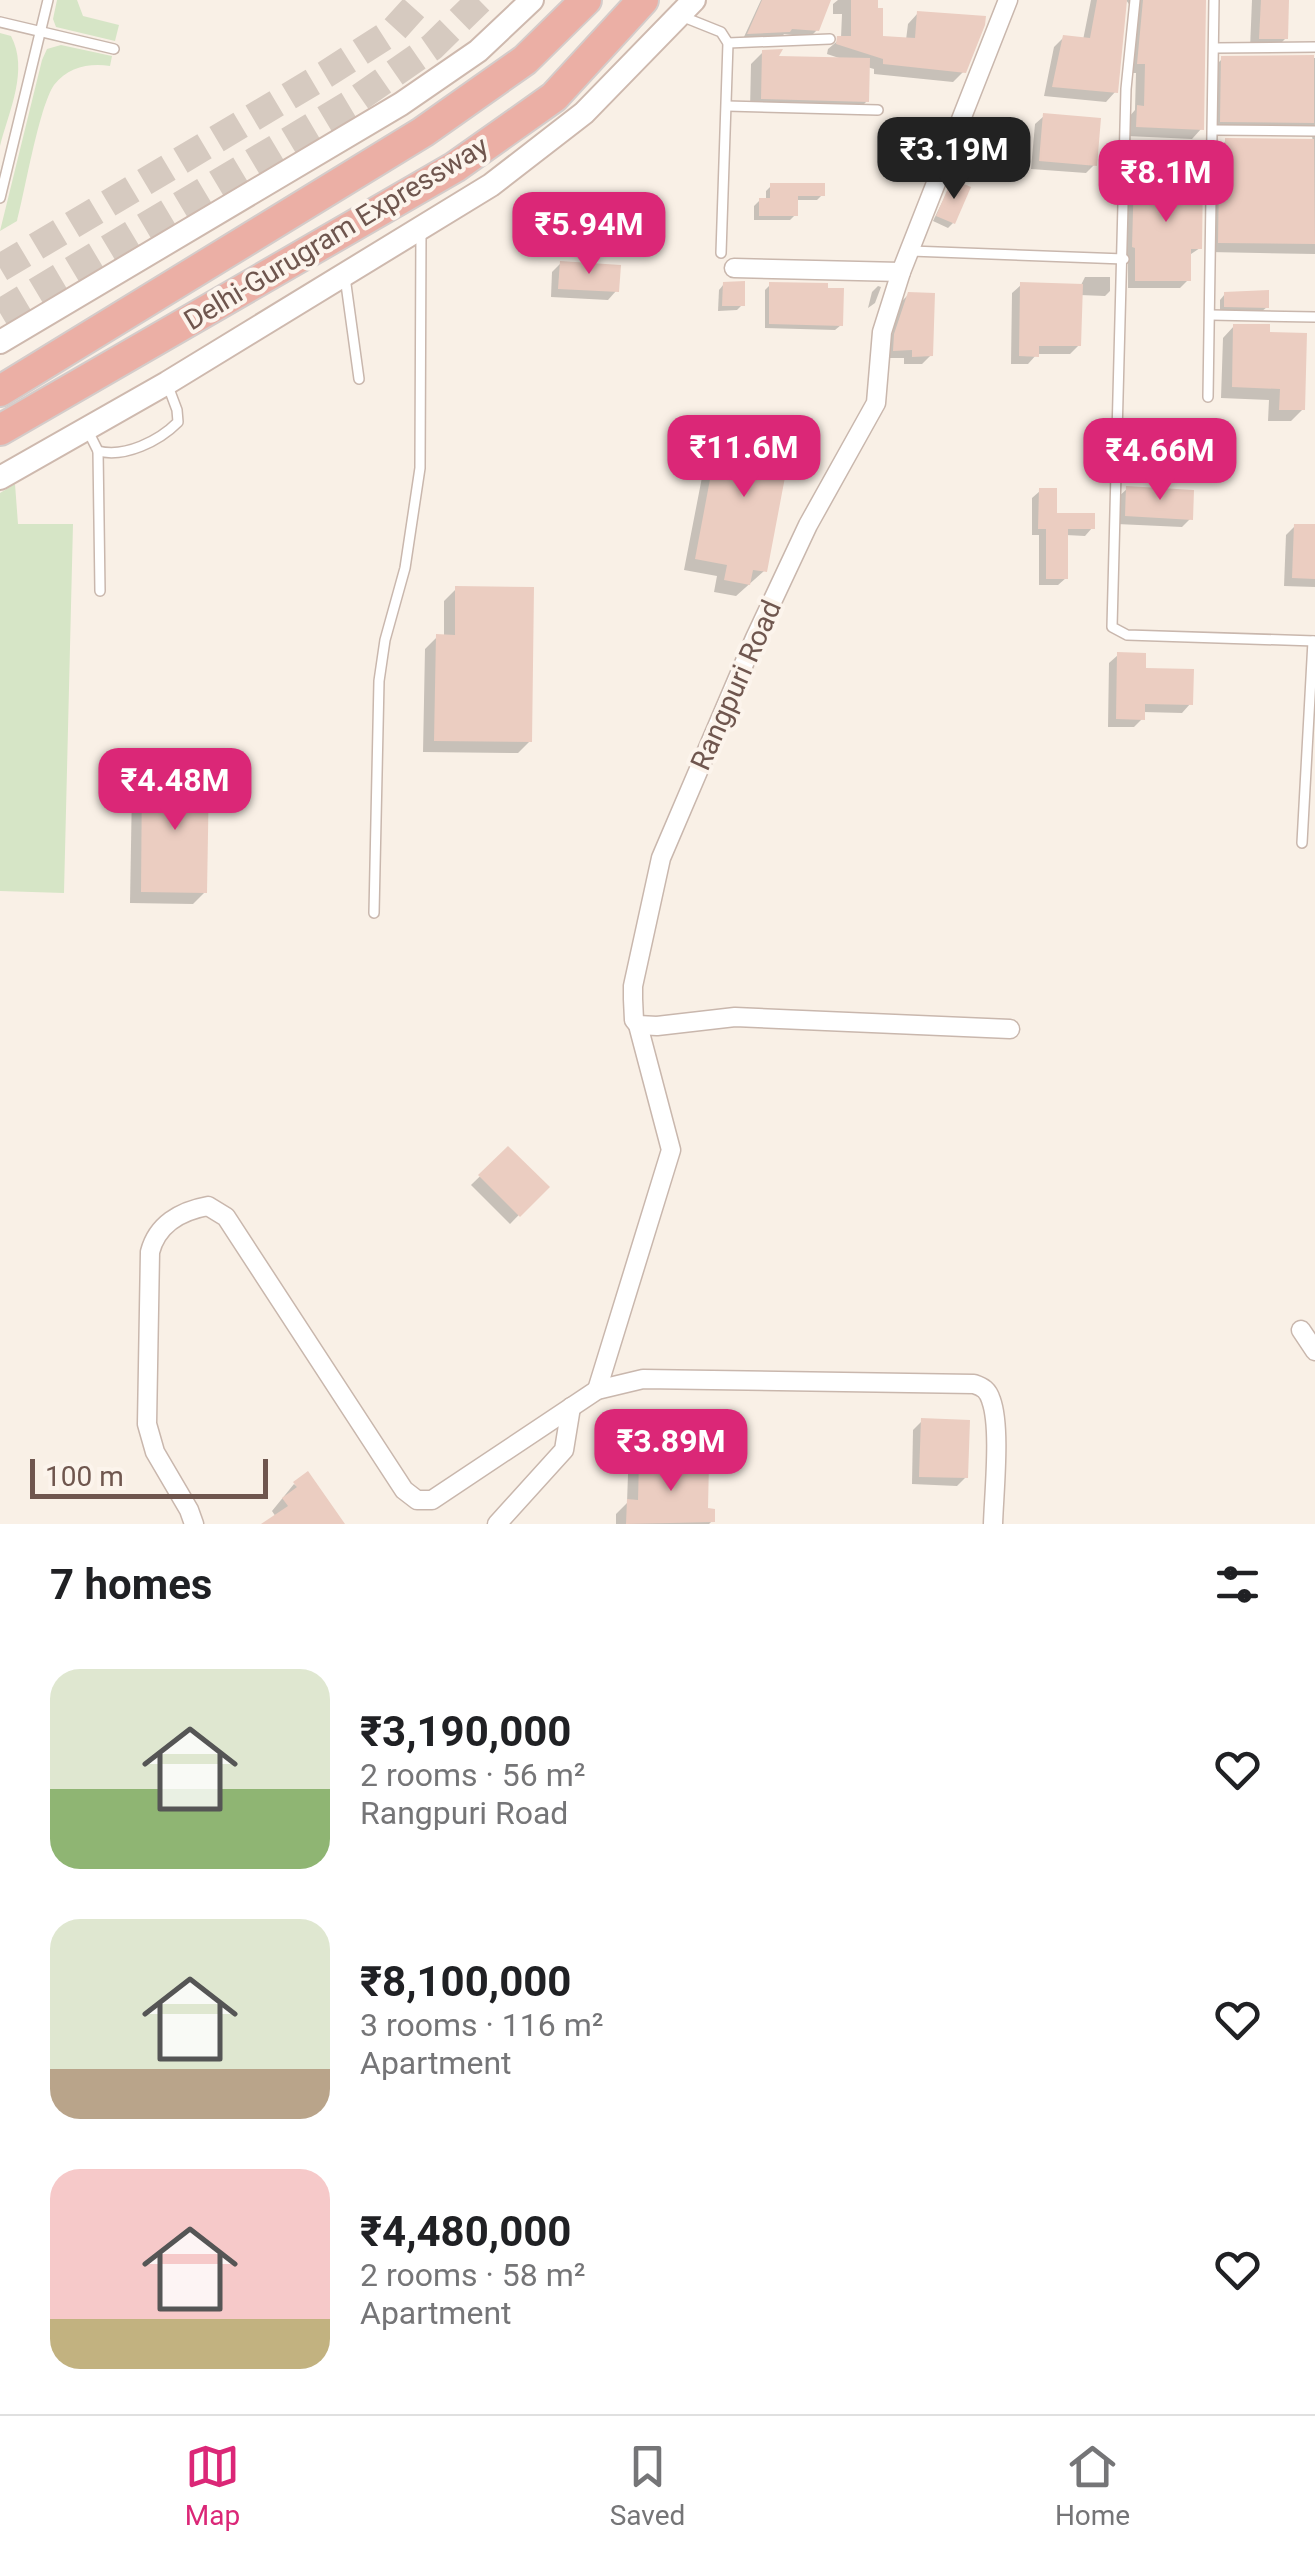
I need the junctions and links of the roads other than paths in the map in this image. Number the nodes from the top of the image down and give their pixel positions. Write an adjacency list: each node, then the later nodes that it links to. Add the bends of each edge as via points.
1 (48, 0): 10 (lane)
2 (532, 0): 30 (main road, via 478,51 401,104)
3 (586, 0): 33 (highway, Delhi-Gurugram Expressway, via 524,60 423,132)
4 (643, 0): 36 (highway, Delhi-Gurugram Expressway, via 554,97 455,167)
5 (1008, 0): 22 (street, Rangpuri Road)
6 (1136, 0): 24 (lane, via 1126,89)
7 (1214, 0): 14 (lane)
8 (688, 8): 12 (lane); 21 (main road, via 584,113 491,185)
9 (0, 22): 10 (lane)
10 (40, 32): 15 (lane); 20 (lane)
11 (830, 38): 12 (lane)
12 (728, 43): 16 (lane)
13 (1315, 47): 14 (lane)
14 (1216, 48): 18 (lane)
15 (114, 49)
16 (727, 106): 17 (lane); 23 (lane)
17 (878, 110)
18 (1214, 130): 19 (lane); 28 (lane)
19 (1315, 130)
20 (0, 198)
21 (421, 226): 27 (main road); 42 (lane, via 420,468 403,579 382,654)
22 (911, 251): 24 (lane); 26 (street, Rangpuri Road)
23 (721, 253)
24 (1124, 259): 40 (lane, via 1112,627 1127,635)
25 (734, 268): 26 (street)
26 (901, 272): 43 (street, Rangpuri Road, via 881,338 874,408 785,573 661,858 632,986)
27 (344, 274): 31 (lane); 32 (main road)
28 (1210, 315): 29 (lane); 34 (lane)
29 (1315, 318)
30 (0, 342)
31 (358, 379)
32 (167, 383): 35 (main road); 37 (lane, via 178,422 170,430 126,451)
33 (0, 391)
34 (1208, 398)
35 (87, 429): 37 (lane); 38 (main road)
36 (0, 430)
37 (98, 451): 39 (lane)
38 (0, 478)
39 (100, 591)
40 (1314, 642): 41 (lane)
41 (1302, 844)
42 (374, 914)
43 (638, 1024): 44 (street, via 735,1017); 47 (street, Rangpuri Road, via 671,1150)
44 (1010, 1029)
45 (1301, 1330): 46 (street)
46 (1315, 1351)
47 (598, 1390): 48 (street); 51 (street, via 643,1379 974,1384 990,1396 994,1414)
48 (571, 1407): 49 (street, via 432,1500 410,1496 226,1217 202,1206 164,1224 150,1252 147,1424); 50 (street, via 564,1450)
49 (194, 1524)
50 (497, 1524)
51 (994, 1524)

